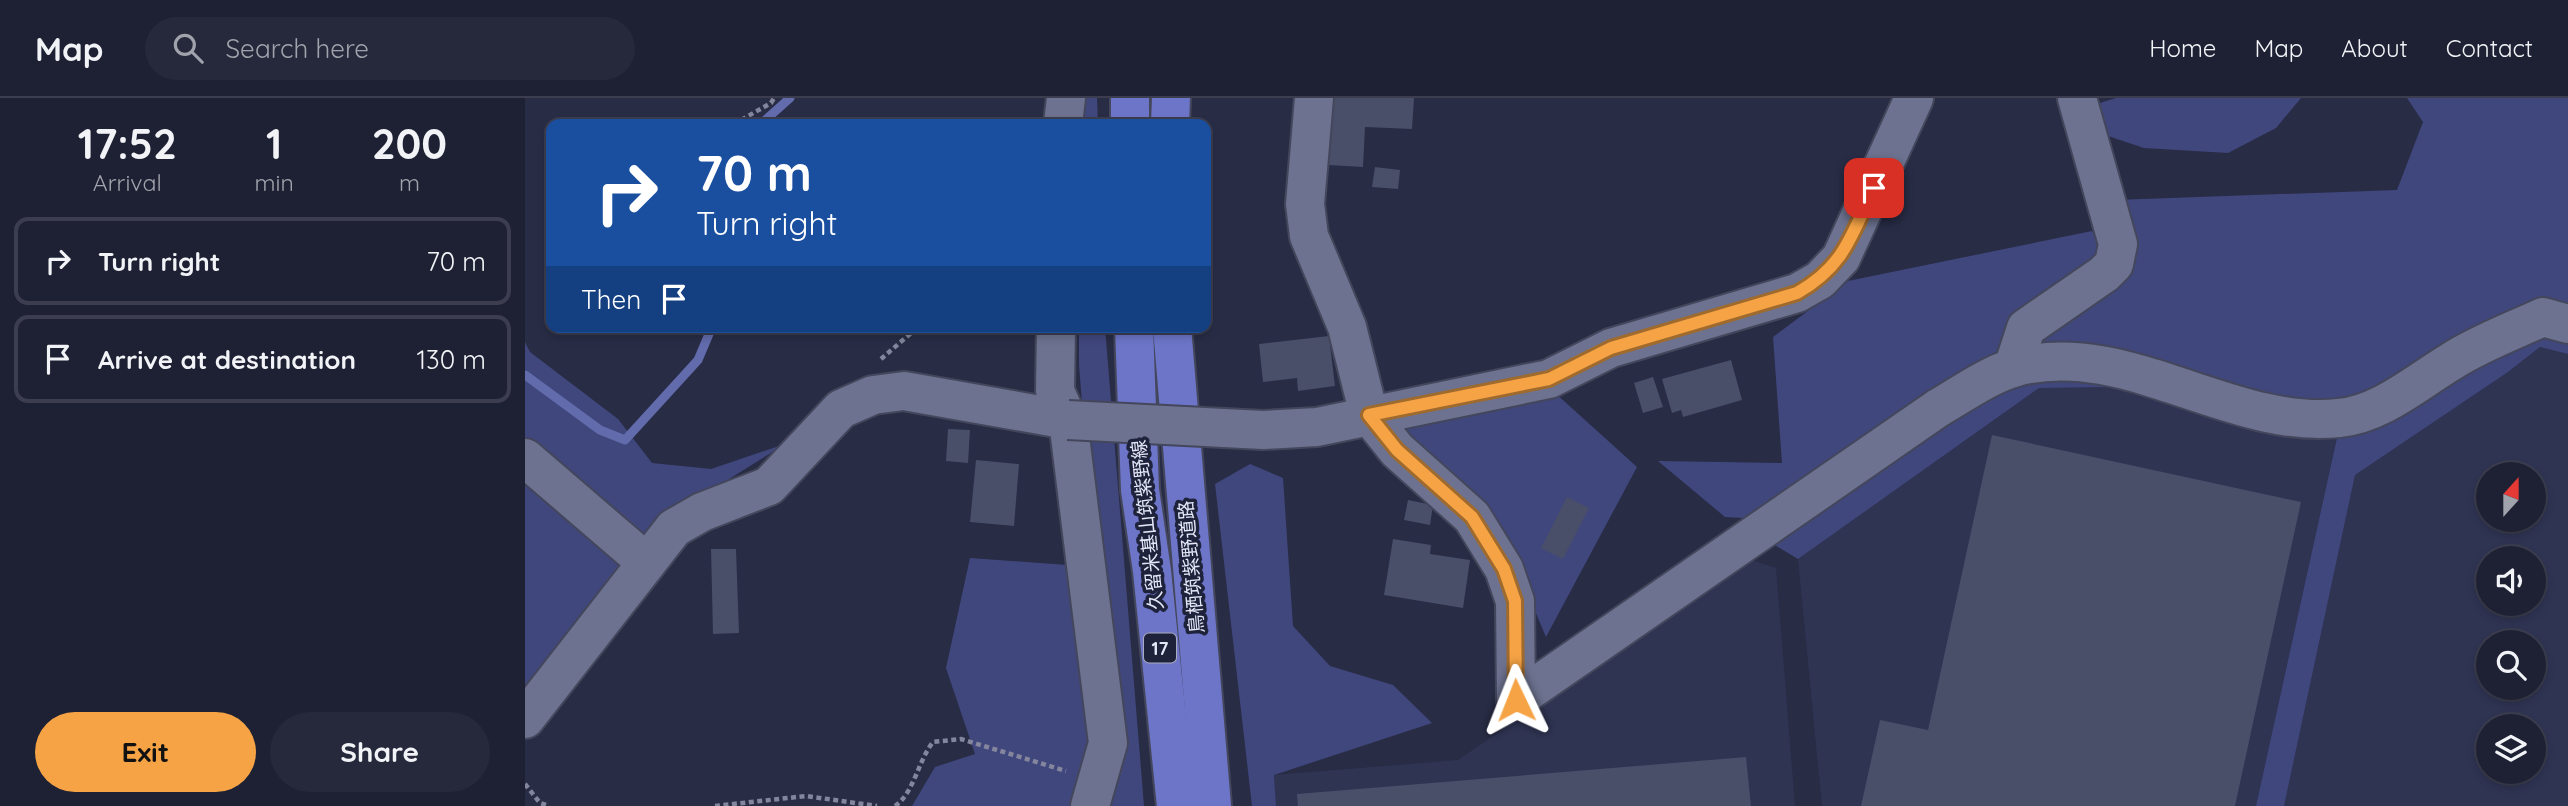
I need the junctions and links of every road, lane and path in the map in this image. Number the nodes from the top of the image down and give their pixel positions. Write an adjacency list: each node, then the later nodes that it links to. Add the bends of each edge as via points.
1 (773, 98): 7 (path)
2 (1066, 98): 8 (street)
3 (1171, 98): 9 (main road)
4 (1314, 98): 15 (street, via 1305,204 1309,236 1347,327)
5 (1914, 98): 15 (street, via 1841,258 1820,280 1797,293 1611,348 1549,379)
6 (2077, 98): 14 (street, via 2117,244 2113,264 2026,328)
7 (743, 119)
8 (1064, 119)
9 (1170, 119)
10 (2568, 324): 14 (street, via 2543,317 2452,360 2384,404 2342,418 2297,420 2139,375 2068,361)
11 (1056, 333): 16 (street, via 1055,391)
12 (1134, 333): 27 (main road, 久留米基山筑紫野線 / 17, via 1140,489)
13 (1173, 333): 28 (main road, 鳥栖筑紫野道路 / 17)
14 (2013, 368): 15 (street, via 1938,408 1516,700 1515,601 1504,569 1472,517 1397,450)
15 (1369, 415): 16 (street, bridge, via 1317,427 1263,430)
16 (1067, 420): 18 (street, via 904,391 873,395 841,409 769,486 674,528); 26 (street, via 1108,743)
17 (525, 458): 18 (street)
18 (646, 562): 19 (street)
19 (525, 719)
20 (1066, 771): 25 (path, via 961,738 933,742 921,757 905,800)
21 (525, 783): 22 (path, via 540,803)
22 (549, 806)
23 (715, 806): 24 (path, via 806,796)
24 (877, 806)
25 (895, 806)
26 (1090, 806)
27 (1177, 806)
28 (1212, 806)

